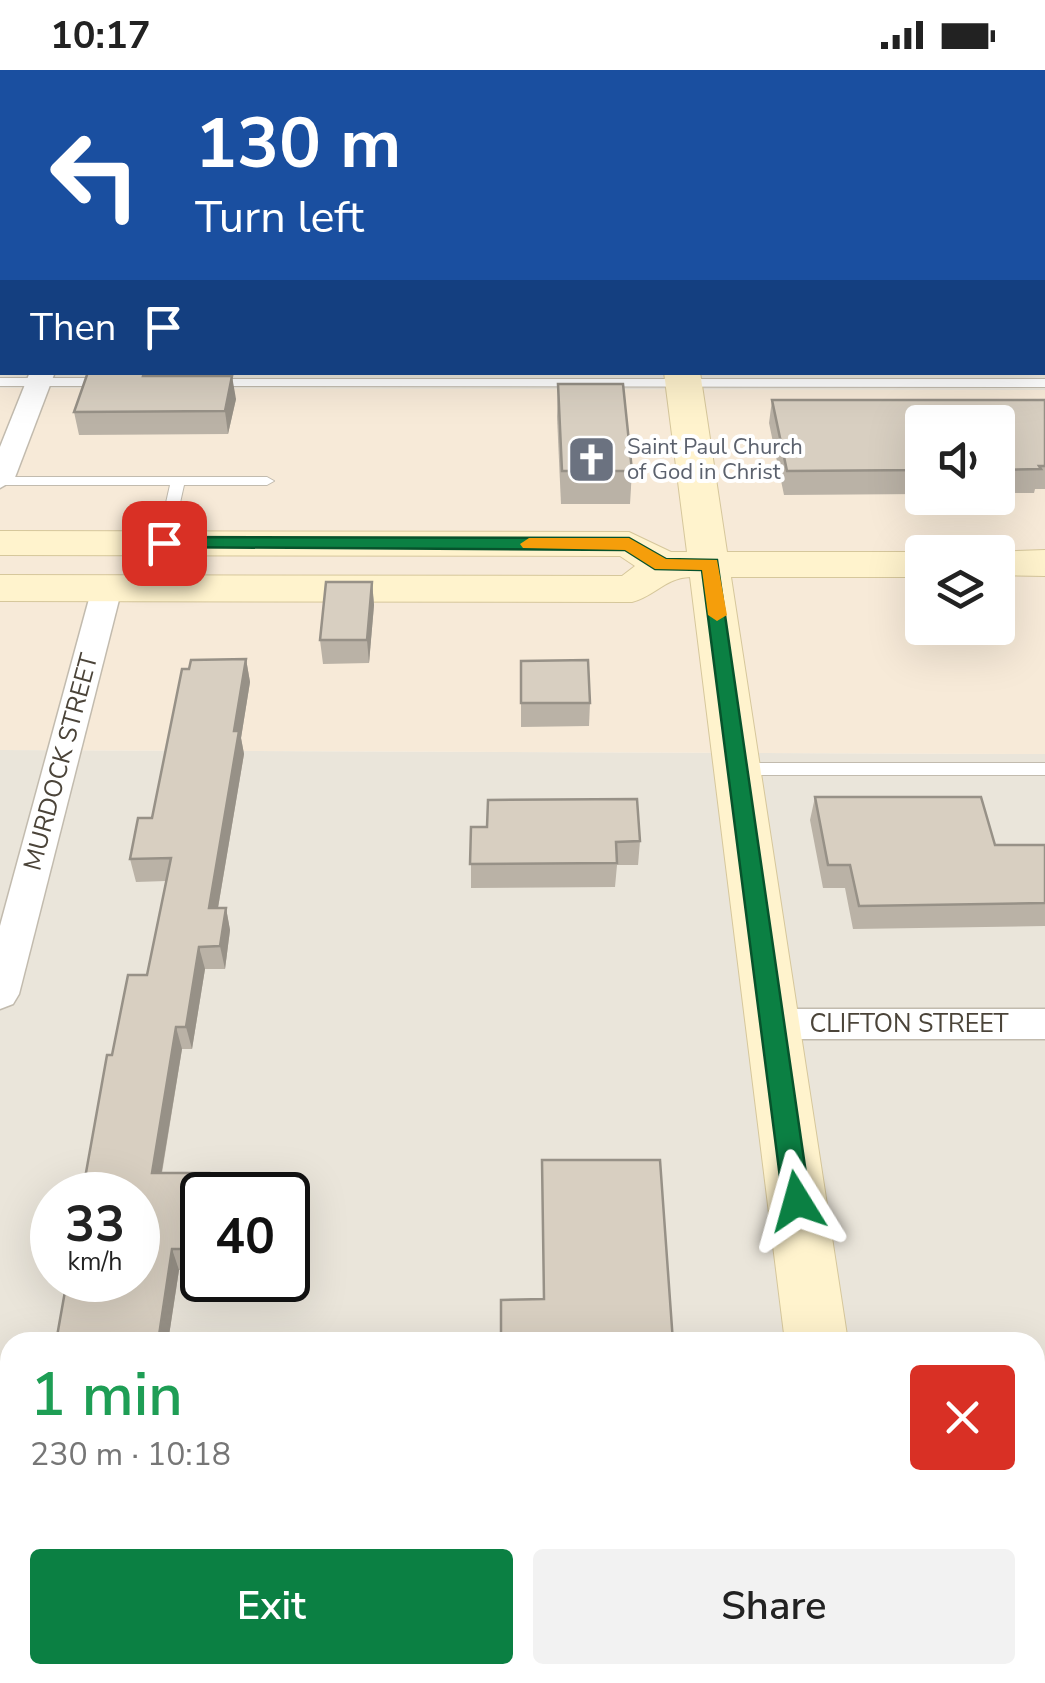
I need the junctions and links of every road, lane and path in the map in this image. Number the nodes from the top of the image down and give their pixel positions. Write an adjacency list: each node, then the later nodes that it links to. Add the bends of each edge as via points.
1 (41, 378): 3 (lane); 4 (lane); 7 (street)
2 (682, 378): 5 (lane); 6 (lane); 14 (street)
3 (0, 382)
4 (117, 382)
5 (195, 382)
6 (1045, 383)
7 (0, 480): 8 (lane)
8 (178, 481): 9 (lane); 11 (lane)
9 (267, 481)
10 (0, 542): 11 (street)
11 (164, 543): 14 (street, via 629,544)
12 (1015, 563): 13 (street)
13 (1045, 563)
14 (686, 564): 15 (street); 17 (street, via 632,589); 18 (street)
15 (905, 564)
16 (0, 588): 17 (street)
17 (107, 588): 20 (street, MURDOCK STREET)
18 (737, 769): 19 (lane); 21 (street)
19 (1045, 769)
20 (0, 994)
21 (772, 1024): 22 (street, CLIFTON STREET); 23 (street)
22 (1045, 1024)
23 (815, 1332)

